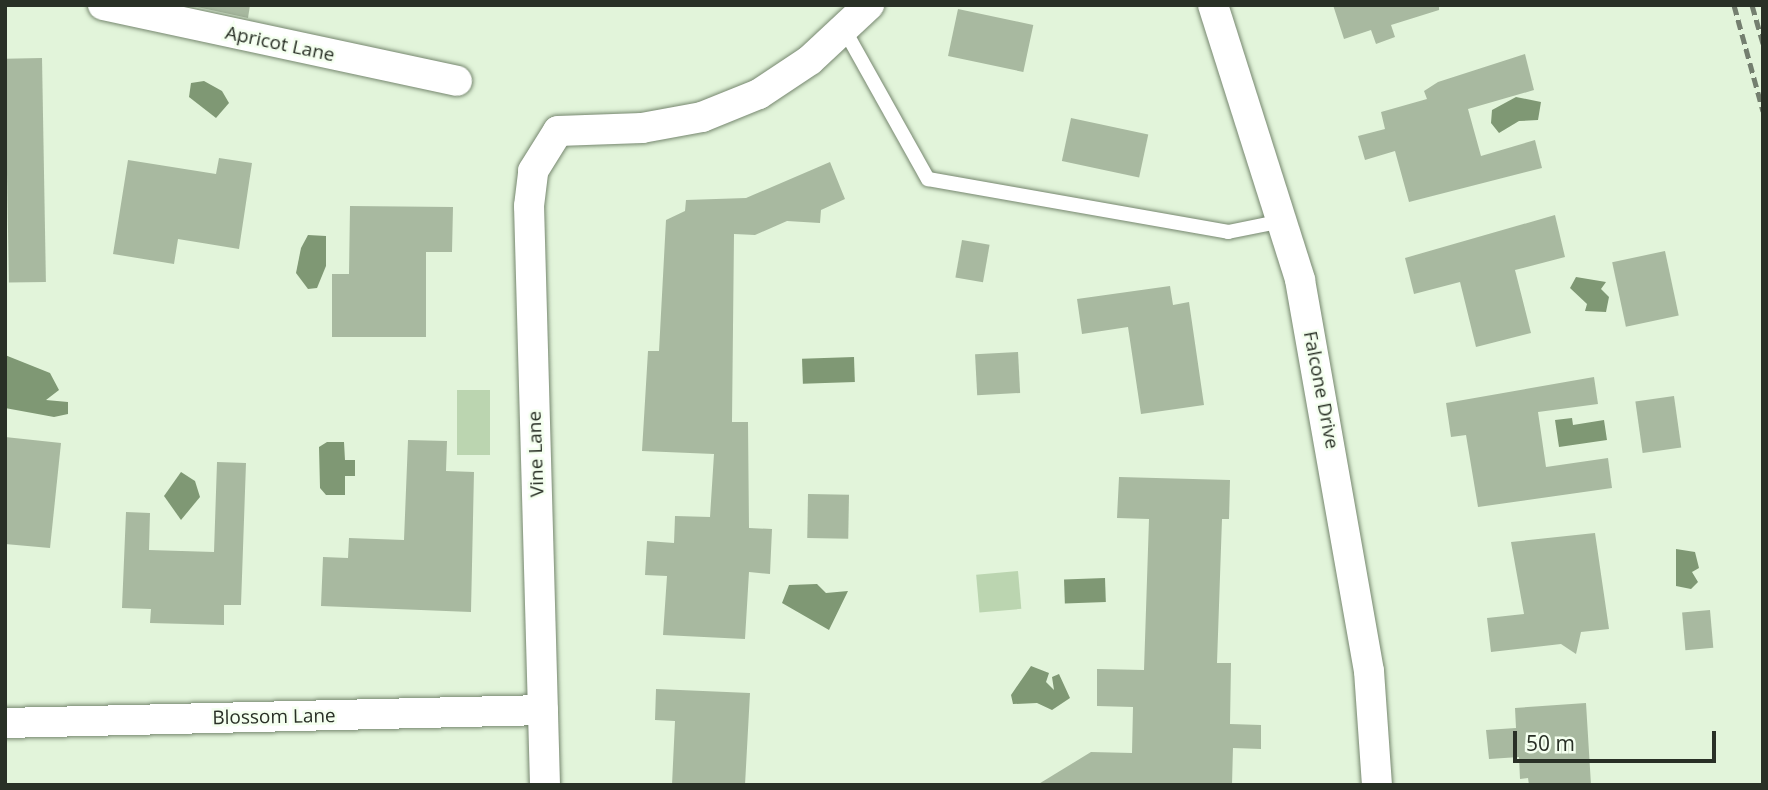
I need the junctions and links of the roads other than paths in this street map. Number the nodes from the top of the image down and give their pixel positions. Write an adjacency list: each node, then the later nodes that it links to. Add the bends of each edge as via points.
1 (103, 5): 5 (street, Apricot Lane)
2 (869, 5): 4 (street)
3 (1213, 5): 6 (street, Falcone Drive)
4 (844, 29): 6 (lane, via 928,179 1228,232); 7 (street, Vine Lane, via 759,94 702,117 642,128 558,131 533,171 529,206)
5 (457, 81)
6 (1282, 221): 10 (street, Falcone Drive, via 1300,280 1340,492 1369,671)
7 (543, 710): 8 (street, Blossom Lane); 9 (street, Vine Lane)
8 (5, 723)
9 (545, 785)
10 (1377, 785)

